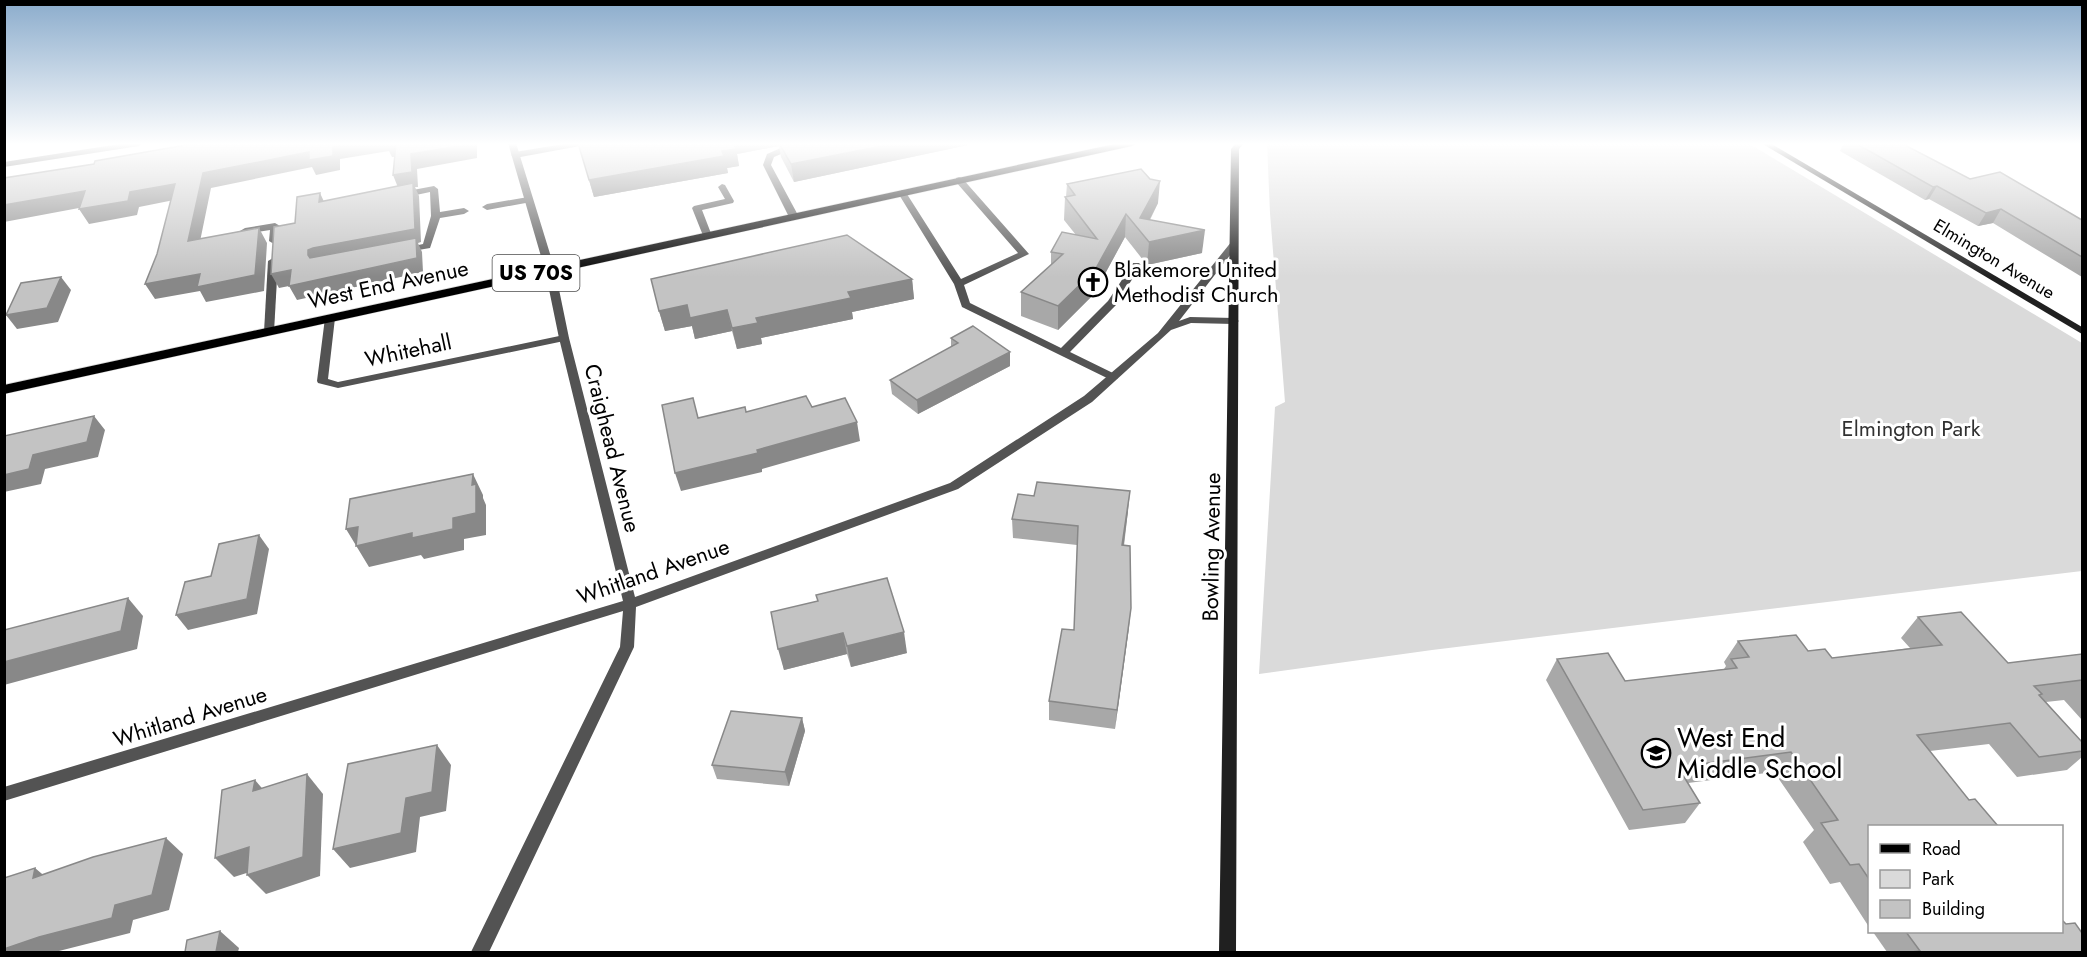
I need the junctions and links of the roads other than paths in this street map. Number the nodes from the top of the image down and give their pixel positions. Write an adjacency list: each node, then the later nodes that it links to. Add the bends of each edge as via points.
1 (722, 187): 16 (street, via 730,201 697,208)
2 (524, 188): 10 (street, Craighead Avenue)
3 (779, 188): 14 (street)
4 (925, 188): 8 (main road, West End Avenue / US 70S)
5 (966, 188): 21 (street, via 1024,254)
6 (1235, 188): 17 (street, Bowling Avenue)
7 (1840, 188): 25 (street, Elmington Avenue)
8 (902, 193): 14 (main road, West End Avenue / US 70S); 21 (street)
9 (387, 198): 13 (street, via 434,189)
10 (528, 200): 11 (street); 20 (street, Craighead Avenue)
11 (487, 207)
12 (464, 212): 13 (street)
13 (436, 216): 18 (street, via 427,246)
14 (794, 217): 16 (main road, West End Avenue / US 70S)
15 (233, 233): 26 (street, via 275,226)
16 (707, 236): 20 (main road, West End Avenue / US 70S)
17 (1234, 243): 23 (street, Bowling Avenue); 24 (street, Whitland Avenue)
18 (395, 252)
19 (1136, 265): 28 (street, via 1112,303)
20 (550, 270): 22 (main road, West End Avenue / US 70S); 27 (street, Craighead Avenue)
21 (959, 284): 28 (street, via 966,305)
22 (330, 318): 26 (main road, West End Avenue / US 70S); 27 (street, Whitehall, via 322,381 338,385)
23 (1234, 321): 24 (street, via 1190,320); 34 (street, Bowling Avenue)
24 (1167, 328): 29 (street, Whitland Avenue)
25 (2082, 331)
26 (269, 332): 30 (main road, West End Avenue / US 70S)
27 (564, 338): 31 (street, Craighead Avenue)
28 (1063, 352): 29 (street)
29 (1113, 377): 31 (street, Whitland Avenue, via 1088,399 954,486)
30 (4, 390)
31 (630, 604): 32 (street, Whitland Avenue); 33 (street, Craighead Avenue, via 627,647)
32 (4, 794)
33 (480, 952)
34 (1227, 952)

